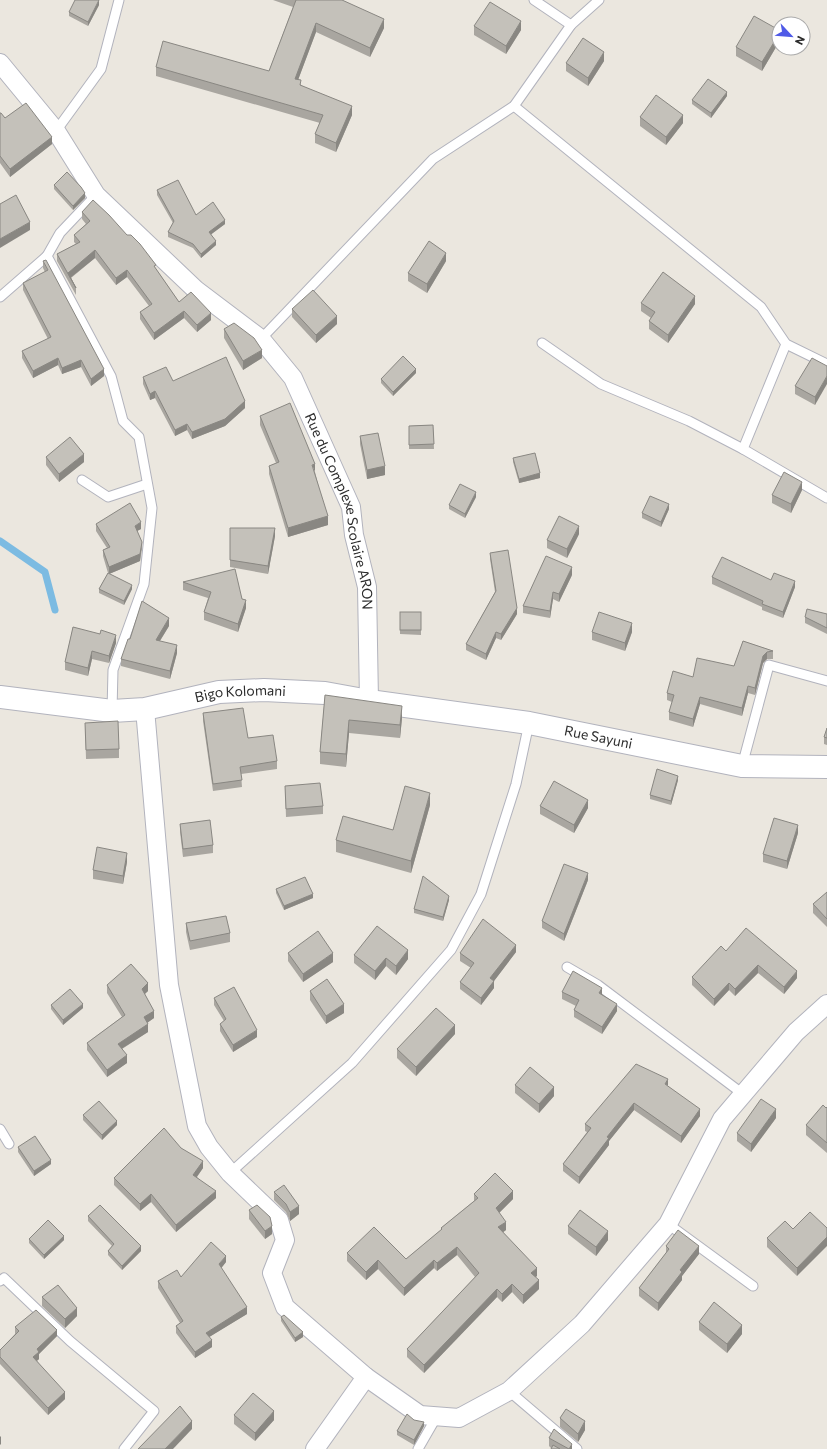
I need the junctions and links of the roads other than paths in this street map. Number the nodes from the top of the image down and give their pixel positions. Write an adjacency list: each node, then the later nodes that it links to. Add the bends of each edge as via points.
1 (119, 0): 7 (lane, via 101,69)
2 (534, 0): 4 (lane)
3 (599, 0): 4 (lane)
4 (571, 25): 6 (lane)
5 (0, 63): 7 (street, Rue du Complexe Scolaire ARON)
6 (514, 106): 11 (lane, via 434,159); 13 (lane, via 761,307)
7 (56, 130): 8 (street, Rue du Complexe Scolaire ARON)
8 (96, 195): 9 (lane, via 60,233); 11 (street, Rue du Complexe Scolaire ARON, via 196,290)
9 (47, 256): 10 (lane); 17 (lane, via 111,376 123,421 139,437)
10 (0, 297)
11 (261, 339): 21 (street, Rue du Complexe Scolaire ARON, via 293,378 351,507 354,535 367,587)
12 (542, 343): 15 (lane, via 601,384 689,421)
13 (786, 344): 14 (lane); 15 (lane)
14 (827, 364)
15 (743, 449): 18 (lane)
16 (82, 480): 17 (lane, via 108,498)
17 (147, 484): 23 (lane, via 152,508 144,584 113,670)
18 (827, 498)
19 (827, 681): 25 (lane, via 769,665)
20 (1, 699): 23 (street, Bigo Kolomani)
21 (369, 701): 22 (street, Bigo Kolomani, via 325,693 264,690 219,692); 24 (street, Rue Sayuni)
22 (145, 709): 23 (street, Bigo Kolomani); 32 (street, via 169,985 197,1126 209,1147)
23 (112, 711)
24 (529, 723): 25 (street, Rue Sayuni); 32 (lane, via 516,784 481,894 451,950 352,1063)
25 (742, 766): 26 (street, Rue Sayuni)
26 (827, 767)
27 (567, 967): 29 (lane, via 598,985)
28 (827, 1004): 29 (street, via 796,1032)
29 (743, 1094): 33 (street, via 722,1119)
30 (0, 1129): 31 (lane)
31 (9, 1144)
32 (230, 1173): 36 (street, via 279,1220 285,1240 272,1273 285,1307)
33 (668, 1224): 35 (lane); 37 (street, via 582,1324)
34 (0, 1280): 39 (lane, via 4,1278 70,1341 154,1411)
35 (753, 1286)
36 (366, 1378): 38 (street, via 420,1415); 40 (street)
37 (510, 1391): 38 (street, via 459,1418); 42 (lane)
38 (437, 1416): 41 (lane)
39 (124, 1449)
40 (316, 1449)
41 (418, 1449)
42 (577, 1449)

